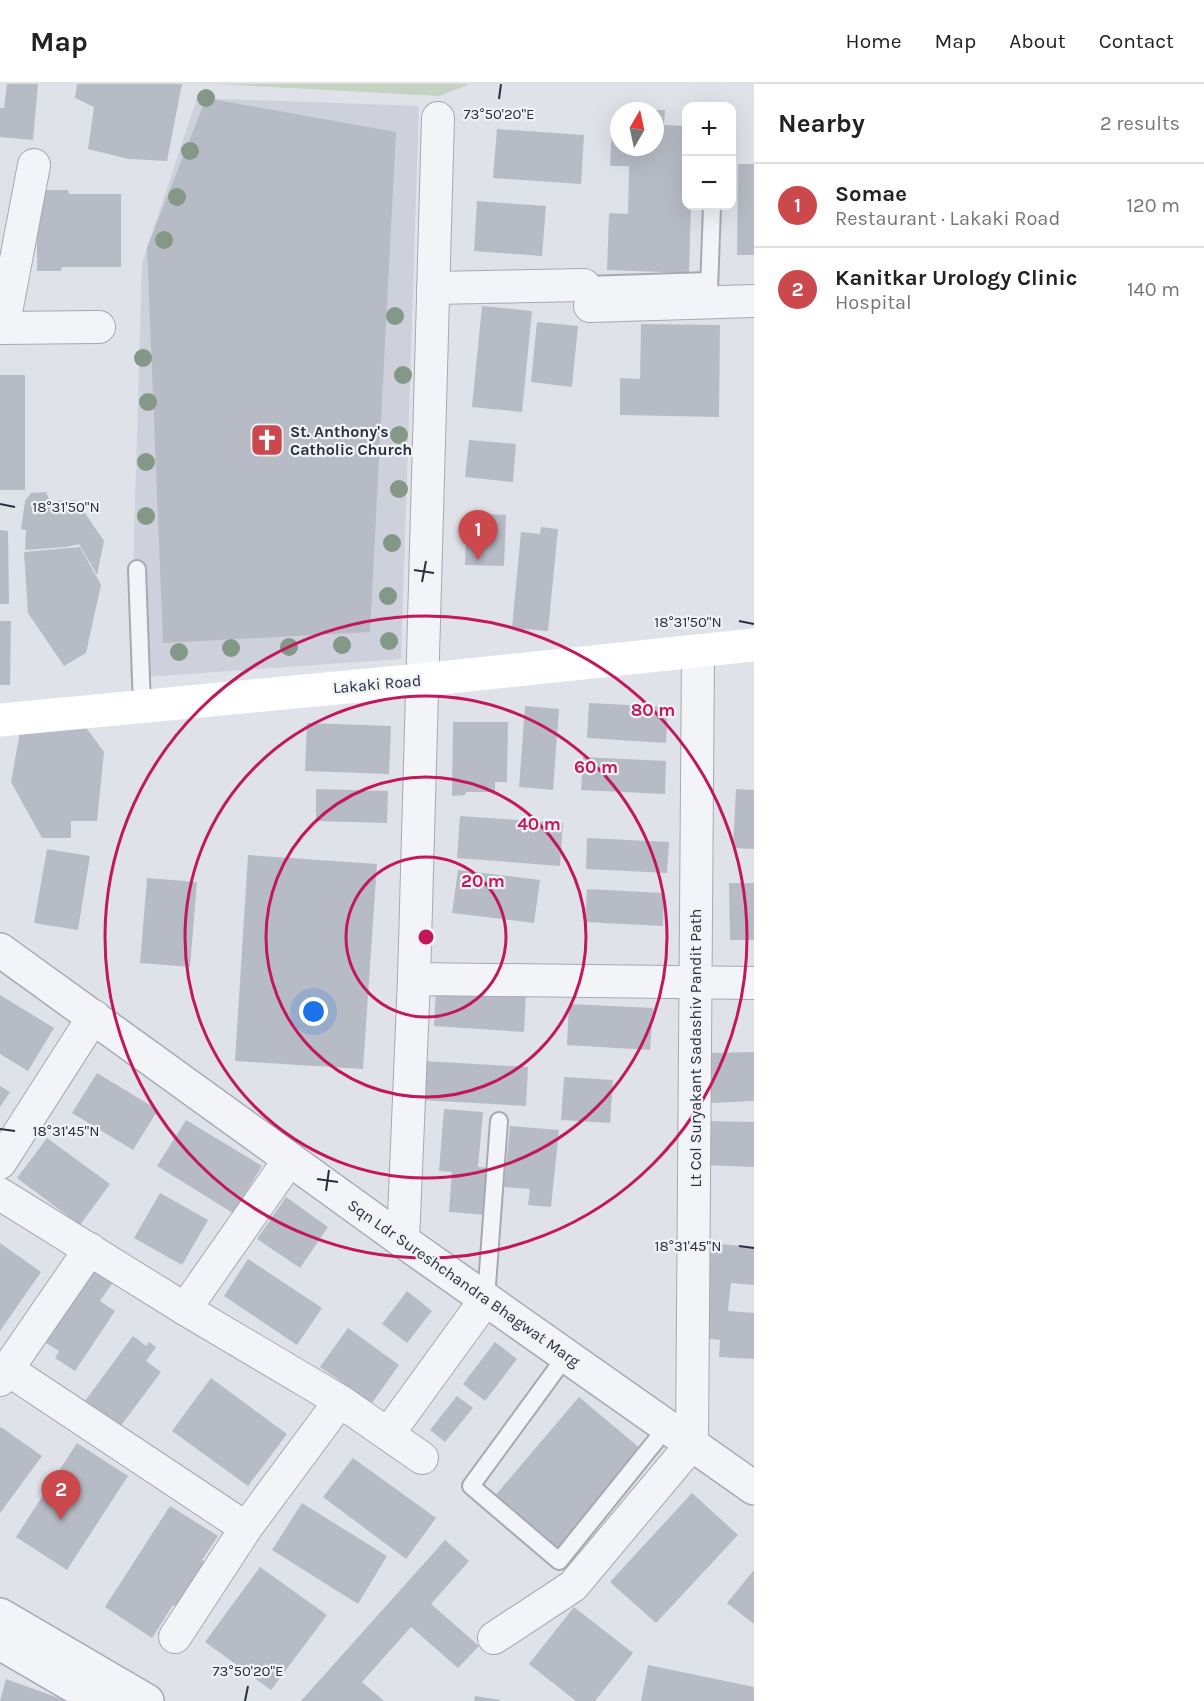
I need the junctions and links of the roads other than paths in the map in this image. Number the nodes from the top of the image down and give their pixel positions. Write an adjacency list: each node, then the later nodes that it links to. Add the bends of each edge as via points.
1 (438, 118): 4 (street)
2 (34, 165): 8 (street)
3 (712, 210): 5 (lane)
4 (433, 288): 5 (street, via 587,296); 12 (street)
5 (709, 292): 6 (street)
6 (754, 301)
7 (99, 327): 8 (street)
8 (2, 328)
9 (137, 569): 13 (lane)
10 (754, 645): 11 (main road, Lakaki Road)
11 (698, 652): 12 (main road, Lakaki Road); 17 (street, Lt Col Suryakant Sadashiv Pandit Path)
12 (421, 680): 13 (main road, Lakaki Road); 16 (street)
13 (142, 706): 14 (main road, Lakaki Road)
14 (0, 720)
15 (0, 950): 19 (street, Sqn Ldr Sureshchandra Bhagwat Marg)
16 (414, 979): 17 (street); 24 (street)
17 (695, 982): 18 (street); 32 (street, Lt Col Suryakant Sadashiv Pandit Path)
18 (754, 983)
19 (93, 1016): 21 (street, Sqn Ldr Sureshchandra Bhagwat Marg); 22 (street)
20 (499, 1121): 26 (lane)
21 (290, 1159): 24 (street, Sqn Ldr Sureshchandra Bhagwat Marg); 27 (street)
22 (0, 1163)
23 (0, 1194): 25 (street)
24 (403, 1241): 26 (street, Sqn Ldr Sureshchandra Bhagwat Marg)
25 (90, 1249): 27 (street); 29 (street)
26 (486, 1299): 28 (street, Sqn Ldr Sureshchandra Bhagwat Marg); 31 (street)
27 (185, 1309): 30 (street)
28 (566, 1356): 32 (street, Sqn Ldr Sureshchandra Bhagwat Marg); 32 (lane, via 471,1486 559,1561)
29 (4, 1375): 35 (street)
30 (340, 1401): 31 (street); 35 (street)
31 (388, 1434): 33 (street)
32 (680, 1436): 34 (street, Sqn Ldr Sureshchandra Bhagwat Marg); 38 (street, via 573,1586)
33 (422, 1458)
34 (754, 1488)
35 (246, 1528): 37 (street)
36 (0, 1615): 40 (street)
37 (175, 1637)
38 (494, 1638)
39 (0, 1643): 40 (street)
40 (101, 1692): 41 (street)
41 (147, 1701)

